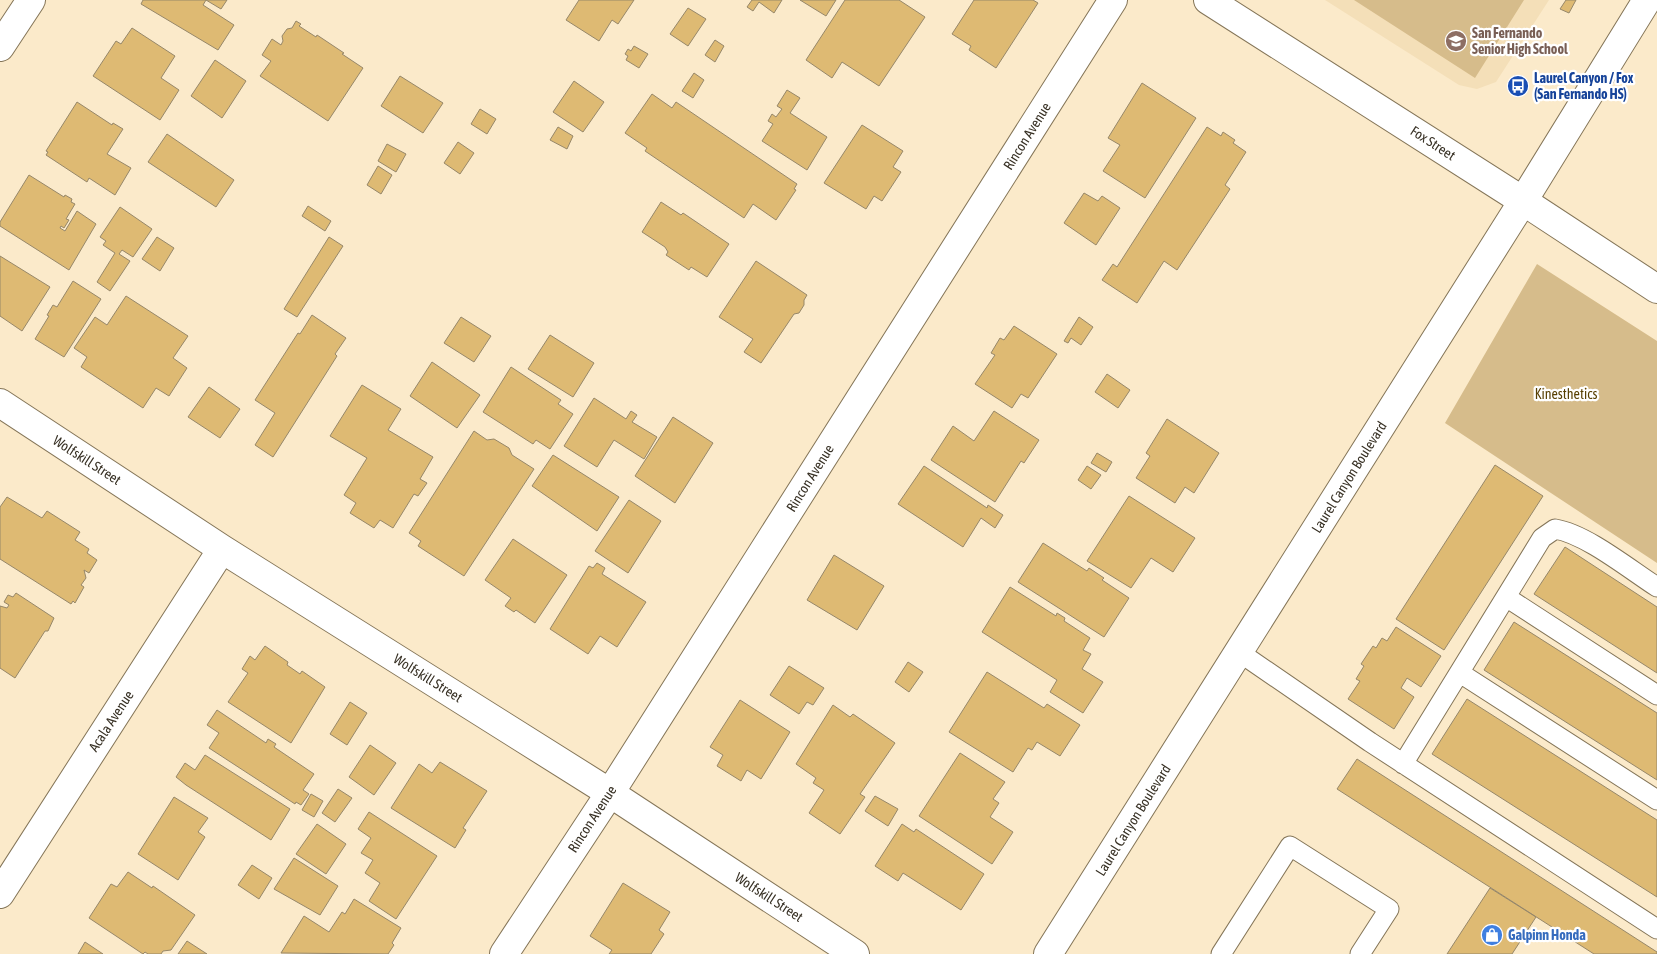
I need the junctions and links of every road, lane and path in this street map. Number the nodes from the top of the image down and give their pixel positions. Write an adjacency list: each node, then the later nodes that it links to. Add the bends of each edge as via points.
1 (31, 0): 5 (street)
2 (1113, 0): 16 (street, Rincon Avenue)
3 (1208, 0): 6 (street, Fox Street)
4 (1647, 0): 6 (street, Laurel Canyon Boulevard)
5 (0, 47)
6 (1523, 200): 7 (street, Fox Street); 12 (street, Laurel Canyon Boulevard)
7 (1657, 289)
8 (0, 403): 9 (street, Wolfskill Street)
9 (222, 549): 16 (street, Wolfskill Street); 18 (street, Acala Avenue)
10 (1657, 587): 11 (lane, via 1581,538 1555,529 1542,538)
11 (1506, 597): 13 (lane); 14 (lane)
12 (1239, 652): 15 (lane); 22 (street, Laurel Canyon Boulevard)
13 (1460, 672): 15 (lane); 17 (lane)
14 (1657, 695)
15 (1403, 764): 19 (lane)
16 (610, 793): 20 (street, Rincon Avenue); 21 (street, Wolfskill Street)
17 (1657, 800)
18 (0, 894)
19 (1657, 929)
20 (504, 954)
21 (855, 954)
22 (1048, 954)
23 (1221, 954): 24 (lane, via 1290,846 1389,909)
24 (1360, 954)

